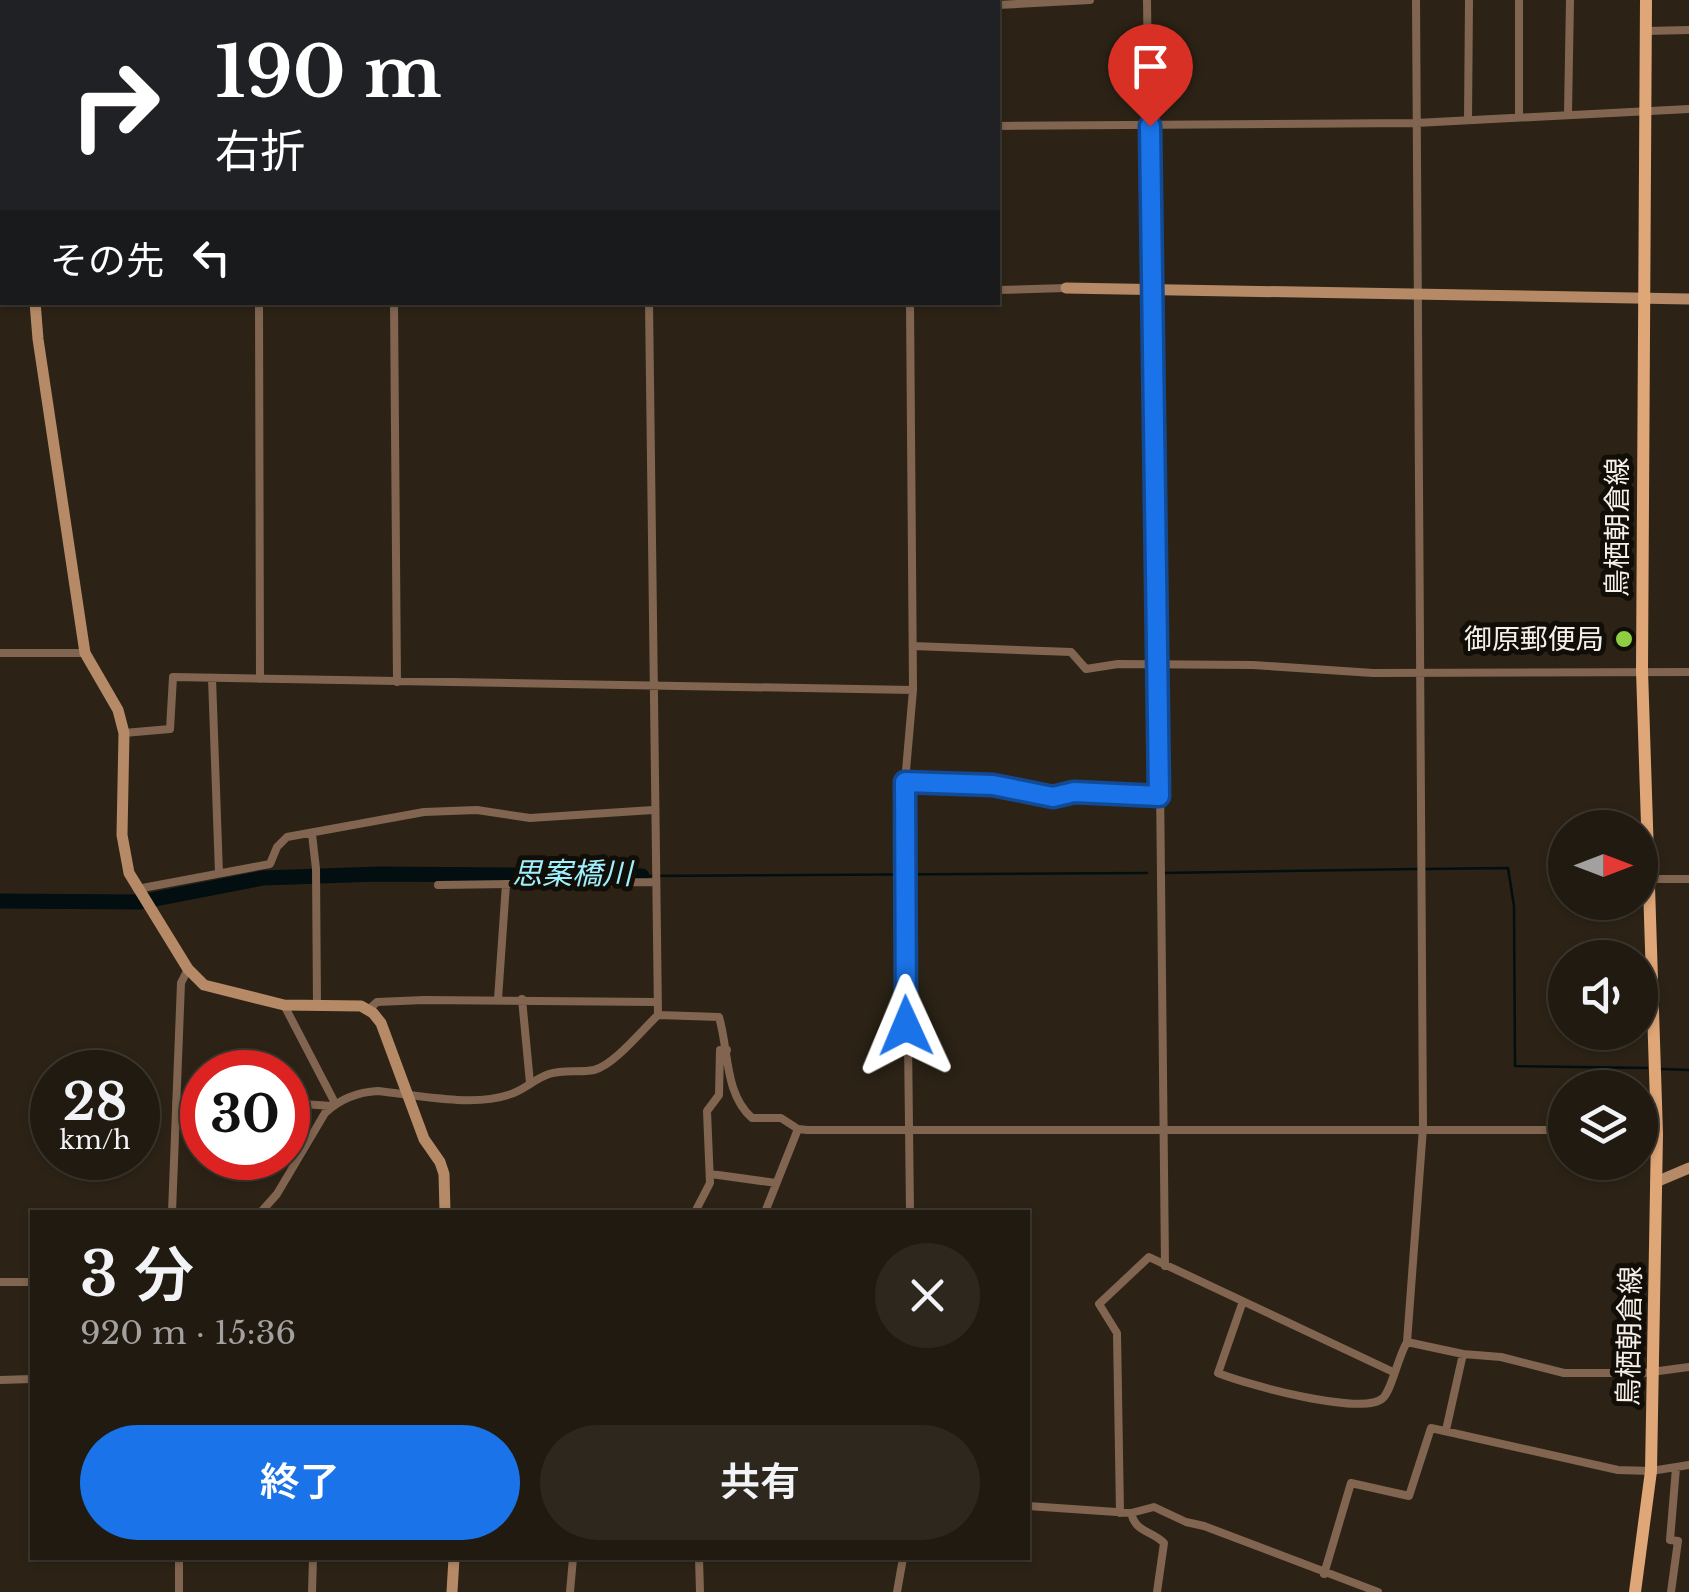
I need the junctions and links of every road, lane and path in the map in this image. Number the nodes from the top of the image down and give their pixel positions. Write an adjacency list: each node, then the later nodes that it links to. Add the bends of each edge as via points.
1 (1090, 0): 8 (street)
2 (1147, 0): 20 (street)
3 (1416, 0): 18 (street)
4 (1469, 0): 17 (street)
5 (1519, 0): 16 (street)
6 (1570, 0): 15 (street)
7 (1646, 0): 12 (main road, 鳥栖朝倉線)
8 (1068, 1): 9 (street)
9 (1025, 2): 10 (street)
10 (1000, 4)
11 (1689, 30): 12 (street)
12 (1646, 31): 14 (main road, 鳥栖朝倉線)
13 (1689, 109): 14 (street)
14 (1644, 112): 15 (street); 25 (main road, 鳥栖朝倉線)
15 (1568, 113): 16 (street)
16 (1519, 116): 17 (street)
17 (1468, 120): 18 (street)
18 (1416, 123): 20 (street); 24 (street)
19 (1000, 126): 20 (street)
20 (1150, 126): 23 (street)
21 (1066, 288): 22 (street); 23 (street)
22 (1000, 290)
23 (1150, 290): 24 (street); 35 (street)
24 (1417, 293): 25 (street); 38 (street)
25 (1643, 298): 26 (street); 36 (main road, 鳥栖朝倉線)
26 (1689, 299)
27 (35, 305): 34 (street)
28 (259, 305): 40 (street)
29 (394, 305): 41 (street)
30 (650, 305): 42 (street)
31 (910, 305): 32 (street)
32 (912, 646): 35 (street, via 1062,650 1076,654 1086,669); 43 (street)
33 (0, 653): 34 (street)
34 (84, 653): 44 (street)
35 (1158, 666): 38 (street); 46 (street)
36 (1642, 670): 37 (street); 38 (street); 48 (main road, 鳥栖朝倉線)
37 (1689, 672)
38 (1420, 674): 75 (street)
39 (212, 678): 40 (street); 44 (street, via 173,677 170,730); 50 (street)
40 (260, 680): 41 (street)
41 (398, 682): 42 (street)
42 (653, 685): 43 (street); 47 (street)
43 (912, 690): 45 (street)
44 (124, 733): 56 (street, via 123,851)
45 (905, 782): 46 (street, via 993,785 1053,797); 76 (street)
46 (1159, 796): 78 (street)
47 (654, 810): 49 (street, via 530,818 456,809); 51 (street)
48 (1647, 810)
49 (312, 834): 50 (street, via 287,837 270,864); 63 (street)
50 (219, 873): 56 (street)
51 (655, 877): 54 (street); 61 (street)
52 (1689, 878): 53 (street)
53 (1658, 879)
54 (506, 884): 55 (street); 59 (street)
55 (438, 885)
56 (137, 888): 58 (street)
57 (1651, 920): 67 (main road, 鳥栖朝倉線)
58 (188, 970): 62 (street, via 204,985); 71 (street, via 181,983)
59 (498, 999): 60 (street); 64 (street, via 377,1002)
60 (522, 1000): 61 (street); 68 (street)
61 (656, 1002): 65 (street)
62 (284, 1005): 63 (street); 73 (street)
63 (317, 1005): 64 (street)
64 (368, 1010): 69 (street, via 381,1023)
65 (658, 1015): 66 (street, via 719,1018); 68 (street, via 606,1066 561,1070)
66 (727, 1050): 74 (street, via 733,1086 749,1116 781,1118); 80 (street, via 720,1050 719,1095 707,1111)
67 (1655, 1070)
68 (530, 1083): 69 (street, via 494,1099)
69 (408, 1094): 73 (street, via 364,1092); 85 (street, via 444,1174)
70 (310, 1103): 73 (street)
71 (176, 1104): 72 (street); 83 (street)
72 (180, 1104)
73 (334, 1105): 84 (street)
74 (798, 1128): 76 (street); 82 (street)
75 (1423, 1128): 77 (street); 78 (street); 93 (street)
76 (909, 1130): 78 (street); 88 (street)
77 (1548, 1130)
78 (1164, 1132): 89 (street)
79 (1689, 1168): 81 (street)
80 (710, 1174): 82 (street); 86 (street)
81 (1656, 1182): 96 (main road, 鳥栖朝倉線)
82 (776, 1183): 87 (street)
83 (172, 1210)
84 (263, 1210)
85 (445, 1210)
86 (696, 1210)
87 (765, 1210)
88 (910, 1210)
89 (1165, 1266): 92 (street); 105 (street, via 1149,1258 1099,1304 1117,1333)
90 (0, 1282): 91 (street)
91 (30, 1282)
92 (1242, 1304): 97 (street); 97 (street, via 1218,1374 1288,1395 1366,1404 1388,1392)
93 (1407, 1342): 94 (street); 97 (street)
94 (1463, 1354): 96 (street, via 1564,1373); 100 (street)
95 (1689, 1367): 96 (street)
96 (1654, 1370): 103 (main road, 鳥栖朝倉線)
97 (1392, 1372)
98 (30, 1379): 99 (street)
99 (0, 1380)
100 (1446, 1430): 103 (street); 113 (street, via 1429,1430 1409,1496 1352,1482)
101 (1689, 1465): 102 (street)
102 (1676, 1468): 103 (street); 123 (street, via 1670,1540 1678,1541)
103 (1651, 1472): 122 (main road, 鳥栖朝倉線)
104 (1030, 1506): 105 (street)
105 (1120, 1513): 106 (street)
106 (1131, 1513): 113 (street, via 1154,1507); 120 (street, via 1140,1530 1164,1543)
107 (180, 1560): 114 (street)
108 (312, 1560): 115 (street)
109 (458, 1560): 116 (street)
110 (573, 1560): 117 (street)
111 (699, 1560): 118 (street)
112 (903, 1560): 119 (street)
113 (1324, 1574): 121 (street)
114 (178, 1592)
115 (312, 1592)
116 (452, 1592)
117 (570, 1592)
118 (700, 1592)
119 (897, 1592)
120 (1157, 1592)
121 (1378, 1592)
122 (1635, 1592)
123 (1670, 1592)

